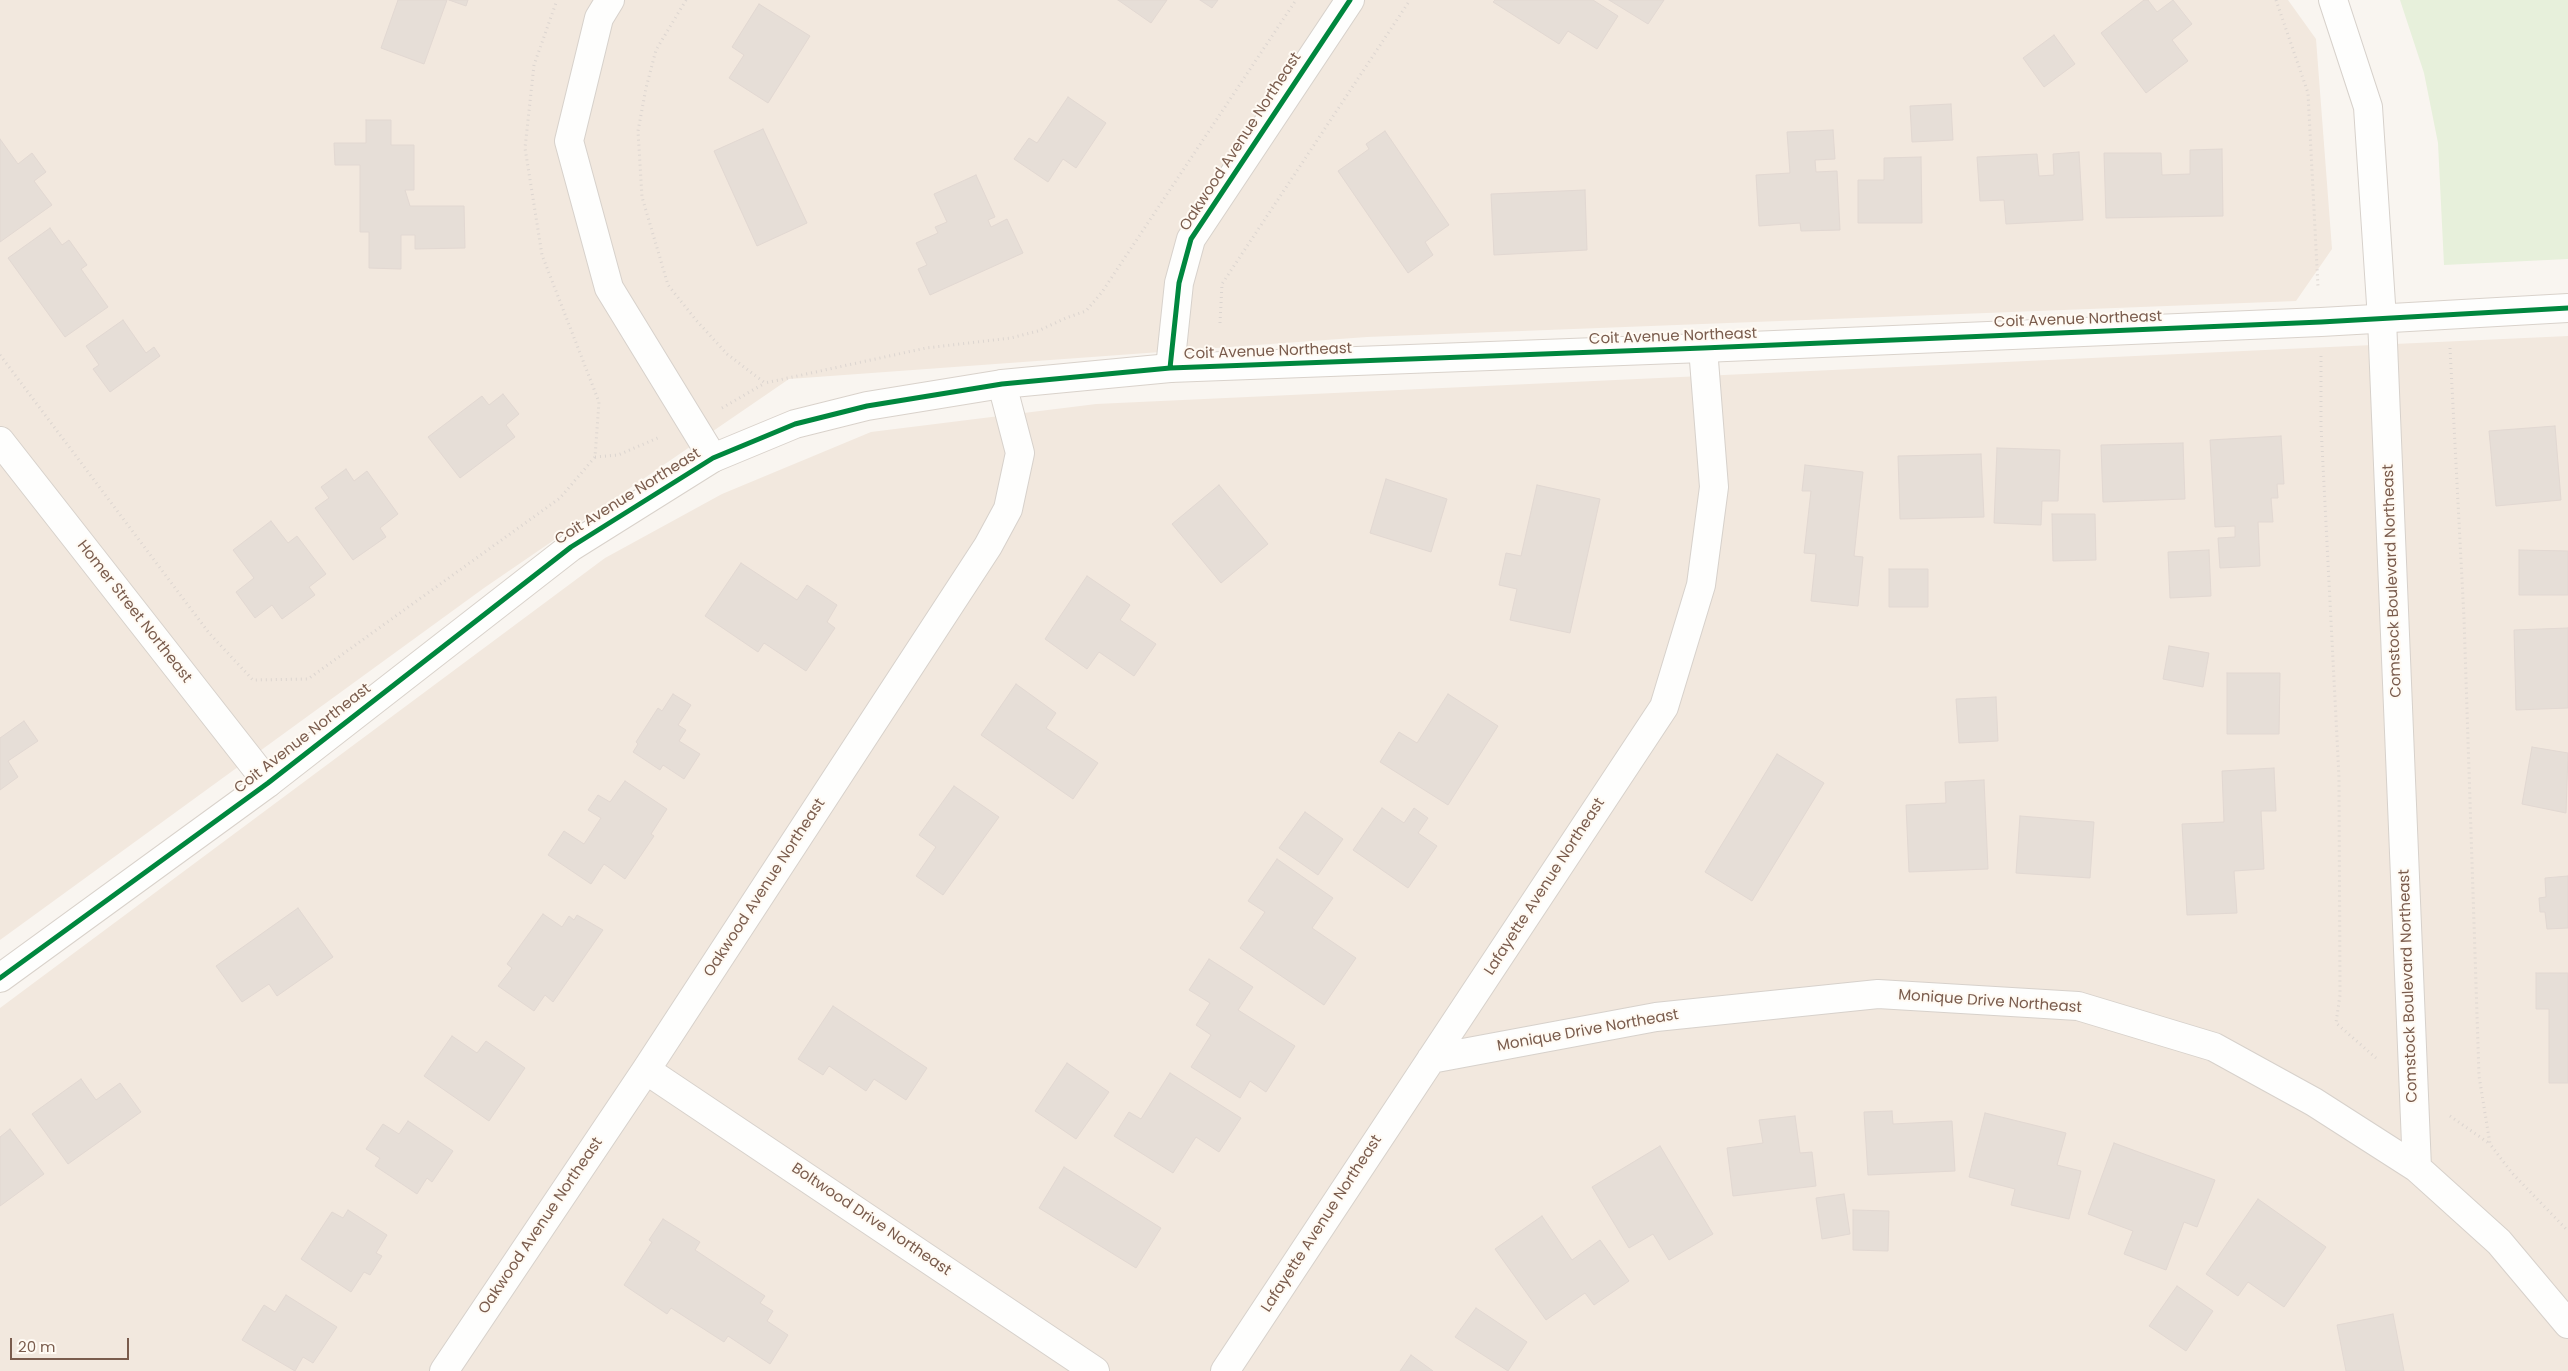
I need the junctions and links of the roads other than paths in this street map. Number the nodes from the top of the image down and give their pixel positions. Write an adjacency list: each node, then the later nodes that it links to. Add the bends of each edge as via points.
1 (610, 0): 10 (street, via 598,18 569,140 609,288)
2 (1350, 0): 7 (street, Oakwood Avenue Northeast, via 1191,239 1179,283)
3 (2333, 0): 5 (street, Comstock Boulevard Northeast, via 2368,107)
4 (2568, 308): 5 (street, Coit Avenue Northeast)
5 (2382, 319): 6 (street, Coit Avenue Northeast); 15 (street, Comstock Boulevard Northeast)
6 (1703, 348): 7 (street, Coit Avenue Northeast); 13 (street, Lafayette Avenue Northeast, via 1714,487 1701,585 1664,707)
7 (1170, 368): 8 (street, Coit Avenue Northeast)
8 (1002, 384): 10 (street, Coit Avenue Northeast, via 867,406 795,424); 14 (street, Oakwood Avenue Northeast, via 1020,453 1008,509 982,554)
9 (0, 441): 11 (street, Homer Street Northeast)
10 (713, 458): 11 (street, Coit Avenue Northeast, via 571,547)
11 (268, 783): 12 (street, Coit Avenue Northeast)
12 (0, 978)
13 (1431, 1059): 15 (street, Monique Drive Northeast, via 1656,1017 1878,994 2078,1006 2214,1047 2314,1102); 19 (street, Lafayette Avenue Northeast)
14 (646, 1070): 17 (street, Oakwood Avenue Northeast); 18 (street, Boltwood Drive Northeast)
15 (2417, 1168): 16 (street, Monique Drive Northeast, via 2499,1242)
16 (2568, 1324)
17 (444, 1371)
18 (1095, 1371)
19 (1225, 1371)

